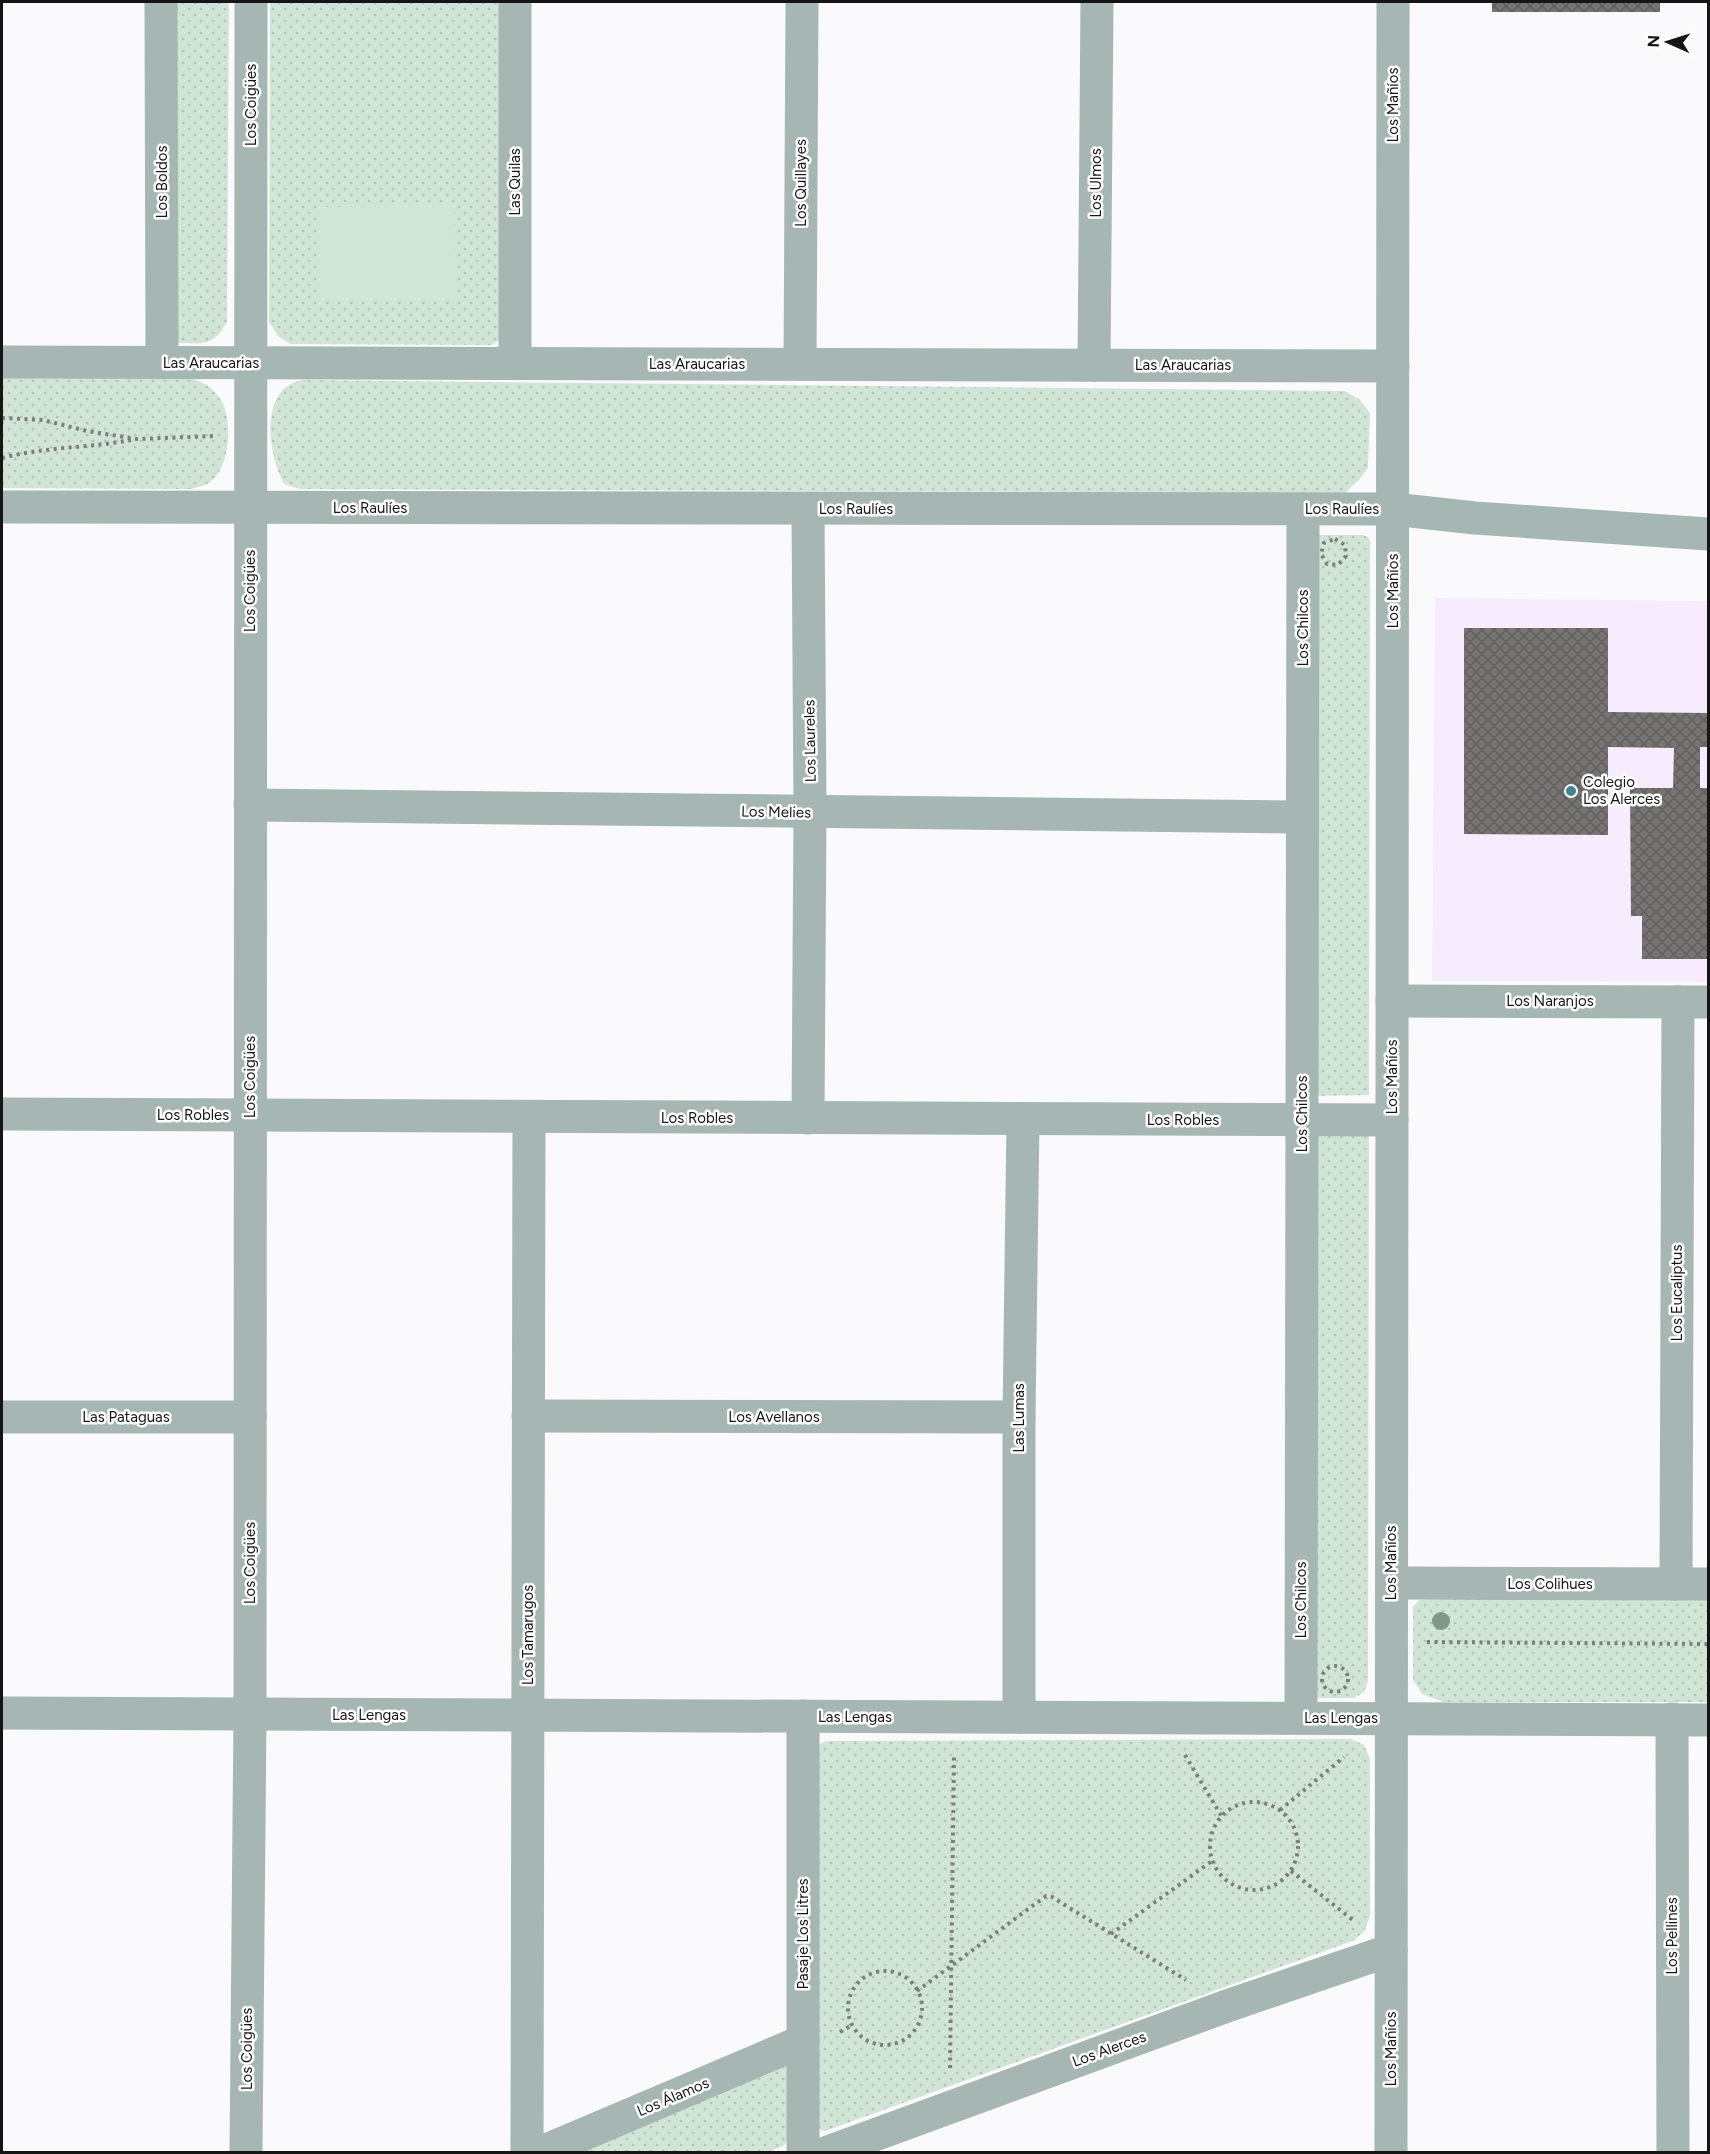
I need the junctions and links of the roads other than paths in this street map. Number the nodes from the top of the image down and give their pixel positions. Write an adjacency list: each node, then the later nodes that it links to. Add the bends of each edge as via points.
1 (161, 2): 8 (street, Los Boldos)
2 (251, 2): 9 (street, Los Coigües)
3 (515, 2): 10 (street, Las Quilas)
4 (802, 2): 11 (street, Los Quillayes)
5 (1097, 2): 12 (street, Los Ulmos)
6 (1393, 2): 13 (street, Los Mañíos)
7 (2, 362): 8 (street, Las Araucarias)
8 (162, 363): 9 (street, Las Araucarias)
9 (251, 363): 10 (street, Las Araucarias); 15 (street, Los Coigües)
10 (515, 363): 11 (street, Las Araucarias)
11 (800, 364): 12 (street, Las Araucarias)
12 (1094, 365): 13 (street, Las Araucarias)
13 (1393, 366): 18 (street, Los Mañíos)
14 (2, 507): 15 (street, Los Raulíes)
15 (250, 508): 16 (street, Los Raulíes); 20 (street, Los Coigües)
16 (808, 508): 17 (street, Los Raulíes); 21 (street, Los Laureles)
17 (1303, 509): 18 (street, Los Raulíes); 22 (street, Los Chilcos)
18 (1393, 509): 19 (street, Los Raulíes); 23 (street, Los Mañíos)
19 (1708, 534)
20 (250, 805): 21 (street, Los Melies); 26 (street, Los Coigües)
21 (810, 813): 22 (street, Los Melies); 28 (street, Los Laureles)
22 (1302, 817): 30 (street, Los Chilcos)
23 (1392, 1001): 24 (street, Los Naranjos); 31 (street, Los Mañíos)
24 (1693, 1002): 37 (street, Los Eucaliptus)
25 (2, 1114): 26 (street, Los Robles)
26 (250, 1116): 27 (street, Los Robles); 35 (street, Los Coigües)
27 (529, 1117): 28 (street, Los Robles); 32 (street, Los Tamarugos)
28 (808, 1118): 29 (street, Los Robles)
29 (1023, 1119): 30 (street, Los Robles); 34 (street, Las Lumas)
30 (1302, 1120): 31 (street, Los Robles); 44 (street, Los Chilcos)
31 (1392, 1120): 36 (street, Los Mañíos)
32 (528, 1416): 34 (street, Los Avellanos); 41 (street, Los Tamarugos)
33 (2, 1417): 35 (street, Las Pataguas)
34 (1019, 1417): 43 (street, Las Lumas)
35 (250, 1418): 40 (street, Los Coigües)
36 (1392, 1583): 37 (street, Los Colihues); 45 (street, Los Mañíos)
37 (1676, 1584): 38 (street, Los Colihues)
38 (1708, 1584)
39 (2, 1713): 40 (street, Las Lengas)
40 (250, 1714): 41 (street, Las Lengas); 50 (street, Los Coigües)
41 (528, 1715): 42 (street, Las Lengas); 51 (street, Los Tamarugos)
42 (803, 1716): 43 (street, Las Lengas); 49 (street, Pasaje Los Litres)
43 (1019, 1717): 44 (street, Las Lengas)
44 (1300, 1718): 45 (street, Las Lengas)
45 (1391, 1718): 46 (street, Las Lengas); 48 (street, Los Mañíos)
46 (1672, 1719): 47 (street, Las Lengas); 56 (street, Los Pellines)
47 (1708, 1720)
48 (1391, 1950): 54 (street, Los Alerces); 55 (street, Los Mañíos)
49 (803, 2041): 52 (street, Los Álamos); 53 (street, Pasaje Los Litres)
50 (246, 2152)
51 (527, 2152)
52 (542, 2152)
53 (803, 2152)
54 (828, 2152)
55 (1391, 2152)
56 (1672, 2152)

